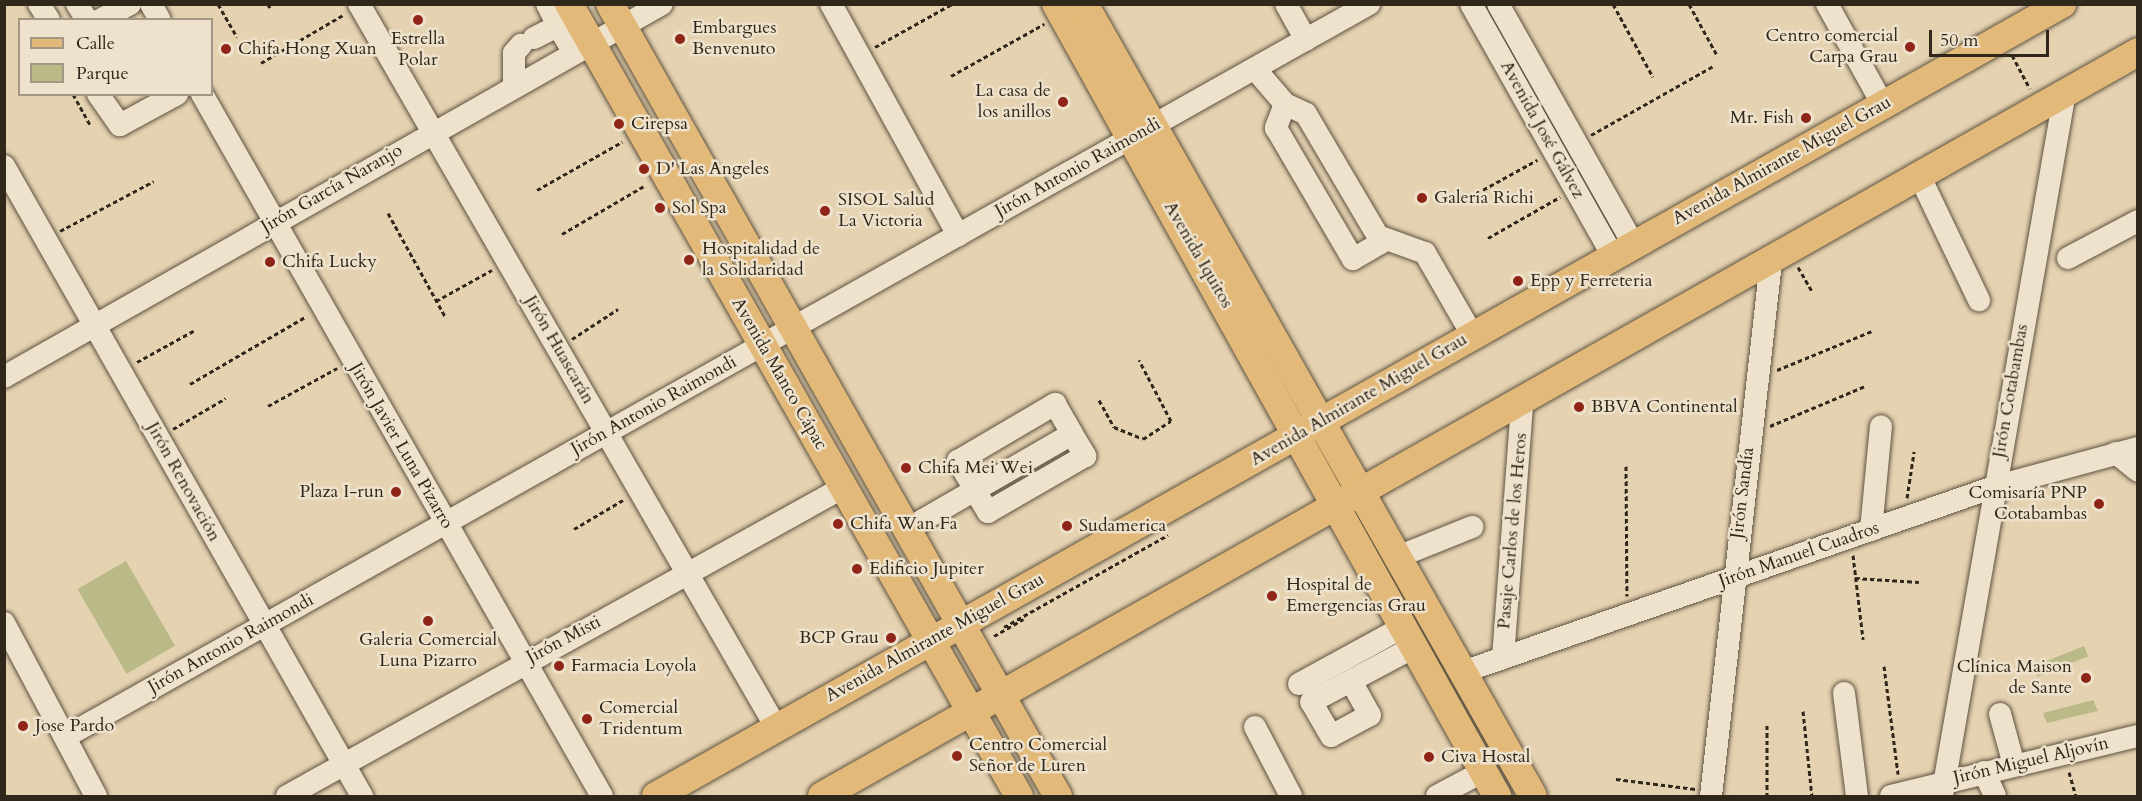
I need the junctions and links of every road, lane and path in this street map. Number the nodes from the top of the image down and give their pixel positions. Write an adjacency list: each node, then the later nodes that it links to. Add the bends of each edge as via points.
1 (39, 4): 21 (street)
2 (77, 4): 22 (street)
3 (130, 4): 23 (street)
4 (151, 4): 24 (street)
5 (218, 4): 26 (path)
6 (548, 4): 25 (street)
7 (662, 4): 20 (street, Jirón García Naranjo)
8 (831, 4): 29 (street)
9 (952, 4): 29 (path)
10 (1286, 4): 27 (street)
11 (1369, 4): 27 (street, Jirón Antonio Raimondi)
12 (1471, 4): 51 (street, Avenida José Gálvez)
13 (1498, 4): 50 (street, Avenida José Gálvez)
14 (1613, 4): 36 (path)
15 (1689, 4): 30 (path)
16 (1827, 4): 45 (street)
17 (2062, 4): 45 (main road, Avenida Almirante Miguel Grau)
18 (360, 5): 31 (path); 47 (street, Jirón Huascarán)
19 (1067, 8): 35 (path); 49 (main road, Avenida Iquitos)
20 (616, 16): 25 (street, Jirón García Naranjo); 78 (main road, Avenida Manco Cápac)
21 (48, 18)
22 (86, 18)
23 (104, 18)
24 (159, 18)
25 (574, 31): 38 (street, Jirón García Naranjo); 38 (street, via 528,42 514,53); 48 (main road, Avenida Manco Cápac)
26 (237, 37)
27 (1306, 40): 34 (street, Jirón Antonio Raimondi)
28 (2138, 52): 39 (main road)
29 (859, 56): 63 (street)
30 (1718, 57)
31 (261, 63)
32 (1715, 65): 50 (path)
33 (2018, 66): 37 (path)
34 (1255, 69): 44 (street); 49 (street, Jirón Antonio Raimondi)
35 (951, 76)
36 (1653, 77)
37 (2026, 83)
38 (514, 86): 47 (street, Jirón García Naranjo)
39 (2065, 92): 54 (main road); 105 (street, Jirón Cotabambas)
40 (74, 96): 46 (path)
41 (99, 96): 42 (street, via 120,125)
42 (173, 96)
43 (203, 96): 61 (street, Jirón Javier Luna Pizarro)
44 (1285, 104): 66 (street, via 1306,114 1378,236); 66 (street, via 1276,128 1353,259)
45 (1883, 105): 67 (main road, Avenida Almirante Miguel Grau)
46 (90, 125)
47 (433, 131): 61 (street, Jirón García Naranjo); 70 (street, Jirón Huascarán)
48 (641, 131): 53 (main road, Avenida Manco Cápac); 57 (path)
49 (1142, 132): 63 (street, Jirón Antonio Raimondi); 97 (main road, Avenida Iquitos)
50 (1576, 143): 67 (street, Avenida José Gálvez)
51 (1554, 151): 56 (street, Avenida José Gálvez); 58 (path)
52 (4, 166): 65 (street, Jirón Renovación)
53 (665, 174): 62 (path); 82 (main road, Avenida Manco Cápac)
54 (1919, 175): 68 (main road); 72 (street)
55 (154, 181): 65 (path)
56 (1575, 188): 64 (path); 67 (street, Avenida José Gálvez)
57 (537, 190)
58 (1470, 197)
59 (388, 213): 73 (path)
60 (2138, 221): 69 (street)
61 (274, 222): 74 (street, Jirón Javier Luna Pizarro); 77 (street, Jirón García Naranjo)
62 (562, 234)
63 (958, 235): 78 (street, Jirón Antonio Raimondi)
64 (1488, 238)
65 (46, 239): 77 (street, Jirón Renovación)
66 (1386, 240): 81 (street, via 1425,253)
67 (1623, 250): 81 (main road, Avenida Almirante Miguel Grau)
68 (1780, 257): 71 (path); 88 (street, Jirón Sandía); 93 (main road)
69 (2068, 258)
70 (508, 261): 73 (path); 83 (street, Jirón Huascarán)
71 (1812, 291)
72 (1979, 300)
73 (436, 301): 76 (path)
74 (322, 307): 84 (street, Jirón Javier Luna Pizarro); 89 (path)
75 (618, 309): 83 (path)
76 (446, 318)
77 (95, 325): 86 (street, Jirón Renovación); 87 (street, Jirón García Naranjo)
78 (793, 328): 82 (street, Jirón Antonio Raimondi); 113 (main road, Avenida Manco Cápac)
79 (195, 330): 86 (path)
80 (1872, 331): 88 (path)
81 (1473, 336): 97 (main road, Avenida Almirante Miguel Grau)
82 (762, 346): 96 (street, Jirón Antonio Raimondi); 104 (main road, Avenida Manco Cápac)
83 (558, 348): 96 (street, Jirón Huascarán)
84 (352, 359): 94 (path); 110 (street, Jirón Javier Luna Pizarro)
85 (1139, 360): 92 (path, via 1171,422 1143,439 1114,427)
86 (121, 371): 99 (street, Jirón Renovación)
87 (4, 377)
88 (1757, 378): 98 (street, Jirón Sandía)
89 (190, 384)
90 (1865, 386): 98 (path)
91 (226, 398): 99 (path)
92 (1099, 400)
93 (1522, 404): 108 (main road); 129 (street, Pasaje Carlos de los Heros)
94 (267, 406)
95 (1881, 426): 115 (street)
96 (606, 433): 106 (street, Jirón Huascarán); 110 (street, Jirón Antonio Raimondi)
97 (1314, 433): 108 (main road, Avenida Iquitos); 125 (main road, Avenida Almirante Miguel Grau)
98 (1750, 435): 118 (street, Jirón Sandía)
99 (158, 438): 123 (street, Jirón Renovación)
100 (2127, 450): 103 (street); 105 (street, Jirón Manuel Cuadros)
101 (1914, 452): 109 (path)
102 (1626, 466): 121 (path)
103 (2138, 471)
104 (844, 487): 117 (street, Jirón Misti); 128 (main road, Avenida Manco Cápac)
105 (1994, 488): 109 (street, Jirón Manuel Cuadros); 151 (street, Jirón Cotabambas)
106 (640, 490): 112 (path); 117 (street, Jirón Huascarán)
107 (975, 490): 107 (street, via 988,512 1084,456 1055,404 958,461); 113 (street)
108 (1349, 495): 116 (main road); 126 (main road); 135 (main road)
109 (1904, 518): 115 (street, Jirón Manuel Cuadros)
110 (445, 523): 123 (street, Jirón Antonio Raimondi); 130 (street, Jirón Javier Luna Pizarro)
111 (1472, 527): 116 (street)
112 (574, 529)
113 (906, 530): 125 (main road, Avenida Manco Cápac)
114 (1173, 532): 125 (path)
115 (1861, 533): 118 (street, Jirón Manuel Cuadros); 119 (path)
116 (1400, 556): 124 (main road)
117 (690, 573): 130 (street, Jirón Misti); 141 (street, Jirón Huascarán)
118 (1732, 578): 121 (street, Jirón Manuel Cuadros); 152 (street, Jirón Sandía)
119 (1855, 578): 120 (path); 127 (path)
120 (1919, 582)
121 (1627, 615): 129 (street, Jirón Manuel Cuadros)
122 (4, 623): 144 (street)
123 (263, 626): 144 (street, Jirón Antonio Raimondi); 146 (street, Jirón Renovación)
124 (1442, 633): 126 (main road); 132 (main road)
125 (974, 634): 128 (main road, Avenida Almirante Miguel Grau); 135 (main road, Avenida Manco Cápac)
126 (1410, 636): 133 (street); 134 (street); 148 (main road)
127 (1863, 639)
128 (936, 649): 137 (main road, Avenida Manco Cápac); 141 (main road, Avenida Almirante Miguel Grau)
129 (1503, 658): 132 (street, Jirón Manuel Cuadros)
130 (525, 661): 146 (street, Jirón Misti); 157 (street, Jirón Javier Luna Pizarro)
131 (1884, 666): 153 (path)
132 (1463, 672): 165 (main road)
133 (1351, 681)
134 (1299, 684)
135 (998, 693): 137 (main road); 161 (main road, Avenida Manco Cápac)
136 (1844, 693): 168 (street)
137 (970, 709): 159 (main road); 160 (main road, Avenida Manco Cápac)
138 (1803, 711): 167 (path)
139 (2000, 714): 147 (street)
140 (1767, 724): 166 (path)
141 (776, 727): 158 (main road, Avenida Almirante Miguel Grau)
142 (1255, 727): 162 (street)
143 (2138, 736): 145 (street, Jirón Miguel Aljovín)
144 (65, 737): 154 (street)
145 (2064, 753): 147 (street, Jirón Miguel Aljovín); 170 (path)
146 (344, 764): 155 (street, Jirón Misti); 156 (street, Jirón Renovación)
147 (2013, 765): 149 (street, Jirón Miguel Aljovín)
148 (1484, 771): 163 (street); 164 (main road)
149 (1984, 772): 151 (street, Jirón Miguel Aljovín); 169 (street)
150 (1616, 778): 152 (path)
151 (1944, 789): 153 (street, Jirón Miguel Aljovín)
152 (1712, 794)
153 (1895, 795)
154 (96, 796)
155 (287, 796)
156 (362, 796)
157 (602, 796)
158 (656, 796)
159 (822, 796)
160 (1019, 796)
161 (1058, 796)
162 (1291, 796)
163 (1437, 796)
164 (1497, 796)
165 (1533, 796)
166 (1767, 796)
167 (1812, 796)
168 (1857, 796)
169 (1995, 796)
170 (2076, 796)

